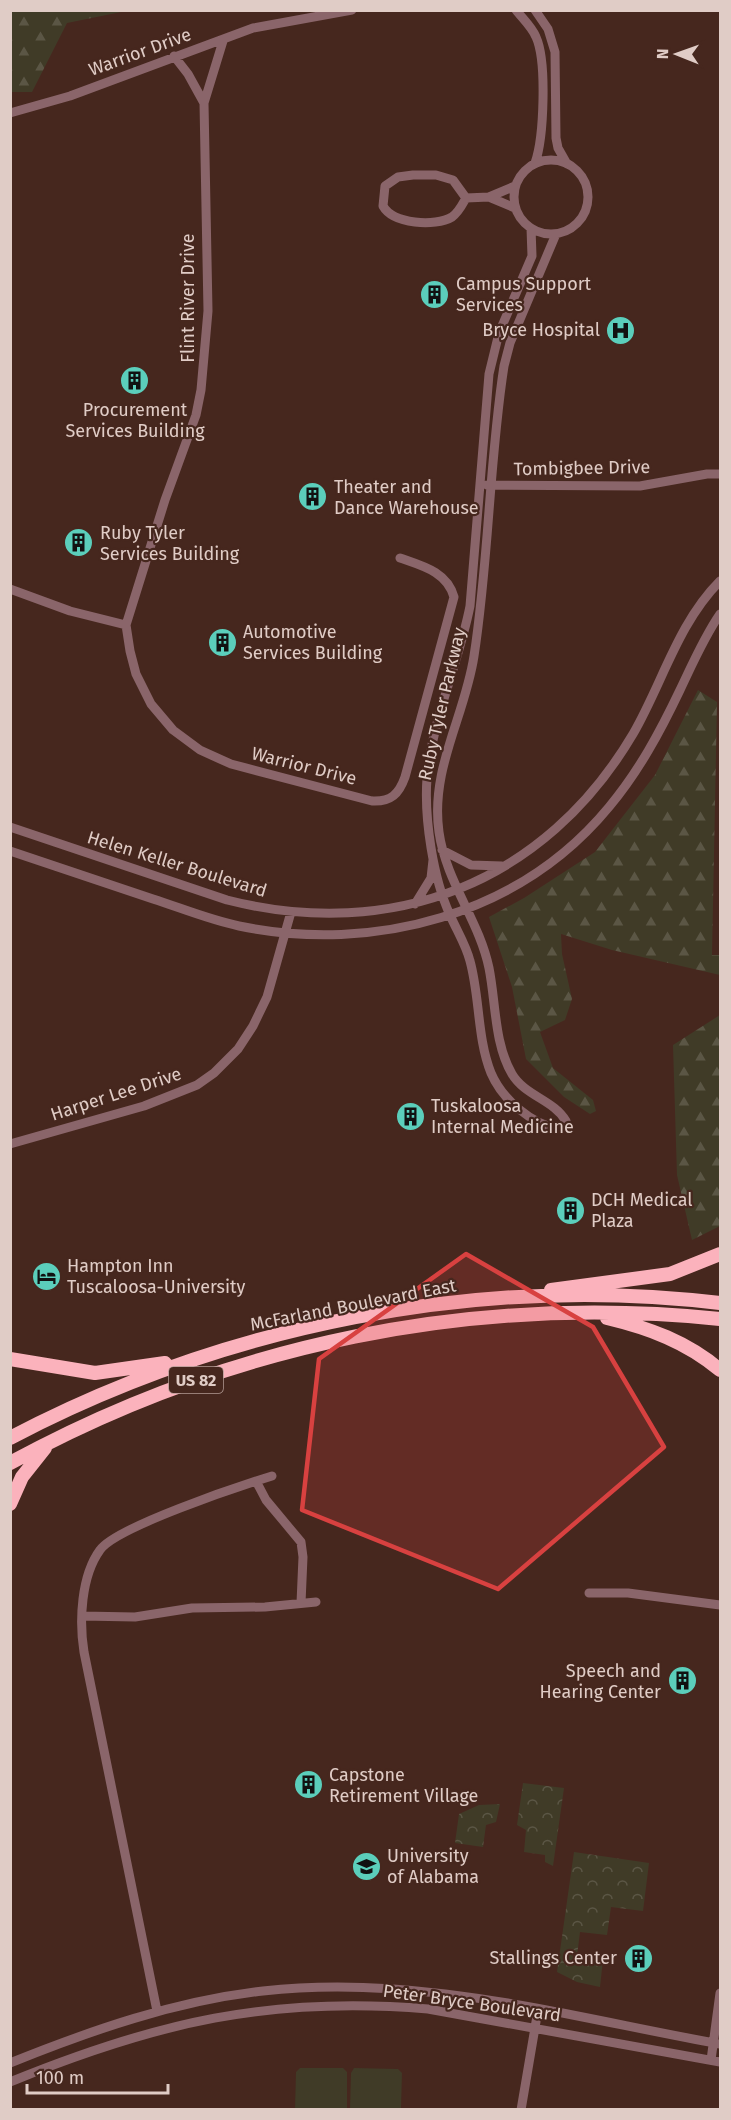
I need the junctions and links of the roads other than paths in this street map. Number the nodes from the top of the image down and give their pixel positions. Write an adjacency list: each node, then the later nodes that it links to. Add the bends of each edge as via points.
1 (352, 10): 4 (street, Warrior Drive, via 253,28)
2 (516, 10): 8 (street, via 534,33 541,57 542,132)
3 (535, 10): 9 (street, via 548,29 555,52 556,138)
4 (222, 40): 5 (street, Warrior Drive); 6 (street, Flint River Drive)
5 (174, 56): 6 (street, Flint River Drive); 7 (street, Warrior Drive, via 70,96)
6 (204, 103): 23 (street, Flint River Drive, via 208,311 205,367 196,414)
7 (10, 113)
8 (535, 163): 9 (street, via 546,160); 10 (street)
9 (567, 164): 15 (street, via 586,184 586,207 575,225)
10 (515, 186): 11 (street); 13 (street)
11 (489, 197): 12 (street); 13 (street)
12 (466, 198): 12 (street, via 461,187 446,177 407,176 390,181 381,199 391,217 427,221 453,216)
13 (515, 208): 14 (street)
14 (531, 228): 15 (street); 18 (street, Ruby Tyler Parkway, via 532,256 499,333 489,374)
15 (556, 234): 17 (street, Ruby Tyler Parkway, via 510,343 501,388)
16 (720, 474): 17 (street, Tombigbee Drive, via 640,486)
17 (492, 485): 18 (street, Tombigbee Drive); 25 (street, Ruby Tyler Parkway, via 474,657 441,772 438,811)
18 (478, 486): 27 (street, Ruby Tyler Parkway, via 470,606 427,777 428,831)
19 (400, 558): 23 (street, Warrior Drive, via 442,576 454,597 405,777 394,797 383,801 231,764 181,737 158,713 140,684)
20 (720, 581): 28 (street, Helen Keller Boulevard, via 695,612 633,734 603,781 565,822)
21 (10, 589): 23 (street, via 69,611)
22 (720, 614): 32 (street, via 643,762 609,808 569,848 520,883)
23 (126, 625)
24 (10, 827): 33 (street, Helen Keller Boulevard, via 227,900)
25 (442, 850): 28 (street, via 471,865); 29 (street, Ruby Tyler Parkway)
26 (10, 851): 35 (street, via 217,921)
27 (433, 857): 30 (street, Ruby Tyler Parkway); 31 (street, via 431,878)
28 (505, 866): 29 (street, Helen Keller Boulevard)
29 (457, 892): 30 (street, Helen Keller Boulevard); 32 (street, Ruby Tyler Parkway)
30 (444, 896): 31 (street, Helen Keller Boulevard); 34 (street, Ruby Tyler Parkway)
31 (415, 904): 33 (street, Helen Keller Boulevard, via 356,913)
32 (467, 909): 34 (street); 36 (street, Ruby Tyler Parkway)
33 (291, 912): 35 (street, Harper Lee Drive)
34 (450, 915): 35 (street, via 388,932 332,937); 37 (street, Ruby Tyler Parkway)
35 (285, 934): 40 (street, Harper Lee Drive, via 267,998 253,1026 238,1049 214,1073 197,1085 144,1106)
36 (488, 966): 37 (street); 38 (street, Ruby Tyler Parkway)
37 (472, 971): 39 (street, Ruby Tyler Parkway)
38 (502, 1048): 39 (street); 39 (street, Ruby Tyler Parkway, via 514,1077 537,1098 560,1110 566,1120 559,1129 537,1122 510,1100 491,1073)
39 (486, 1051)
40 (10, 1144)
41 (720, 1254): 42 (highway, via 670,1274)
42 (528, 1295): 43 (highway, McFarland Boulevard East / US 82); 47 (highway, McFarland Boulevard East / US 82, via 403,1310 272,1337)
43 (720, 1303)
44 (582, 1312): 45 (highway, McFarland Boulevard East / US 82); 48 (highway, via 667,1337); 50 (highway, McFarland Boulevard East / US 82, via 417,1323 284,1352 159,1394)
45 (720, 1318)
46 (10, 1359): 47 (highway, via 94,1374)
47 (191, 1359): 49 (highway, McFarland Boulevard East / US 82, via 90,1399)
48 (720, 1370)
49 (10, 1438)
50 (50, 1442): 51 (highway, McFarland Boulevard East / US 82); 54 (highway, via 22,1477)
51 (10, 1463)
52 (272, 1476): 53 (street)
53 (256, 1481): 57 (street, via 266,1500 301,1542); 59 (street, via 185,1507 105,1544 87,1581)
54 (10, 1504)
55 (589, 1593): 58 (street, via 628,1593)
56 (316, 1602): 57 (street)
57 (301, 1603): 59 (street, via 192,1608 135,1617)
58 (720, 1605)
59 (82, 1616): 62 (street, via 84,1652)
60 (720, 1993): 64 (street)
61 (538, 2010): 62 (street, Peter Bryce Boulevard, via 453,1994 344,1987 266,1991); 63 (street); 64 (street, Peter Bryce Boulevard)
62 (157, 2011): 66 (street, Peter Bryce Boulevard)
63 (535, 2027): 65 (street, Peter Bryce Boulevard); 67 (street, Peter Bryce Boulevard, via 428,2009 383,2006 254,2010 145,2033); 68 (street)
64 (717, 2044): 65 (street)
65 (716, 2061)
66 (10, 2063)
67 (10, 2082)
68 (521, 2109)

